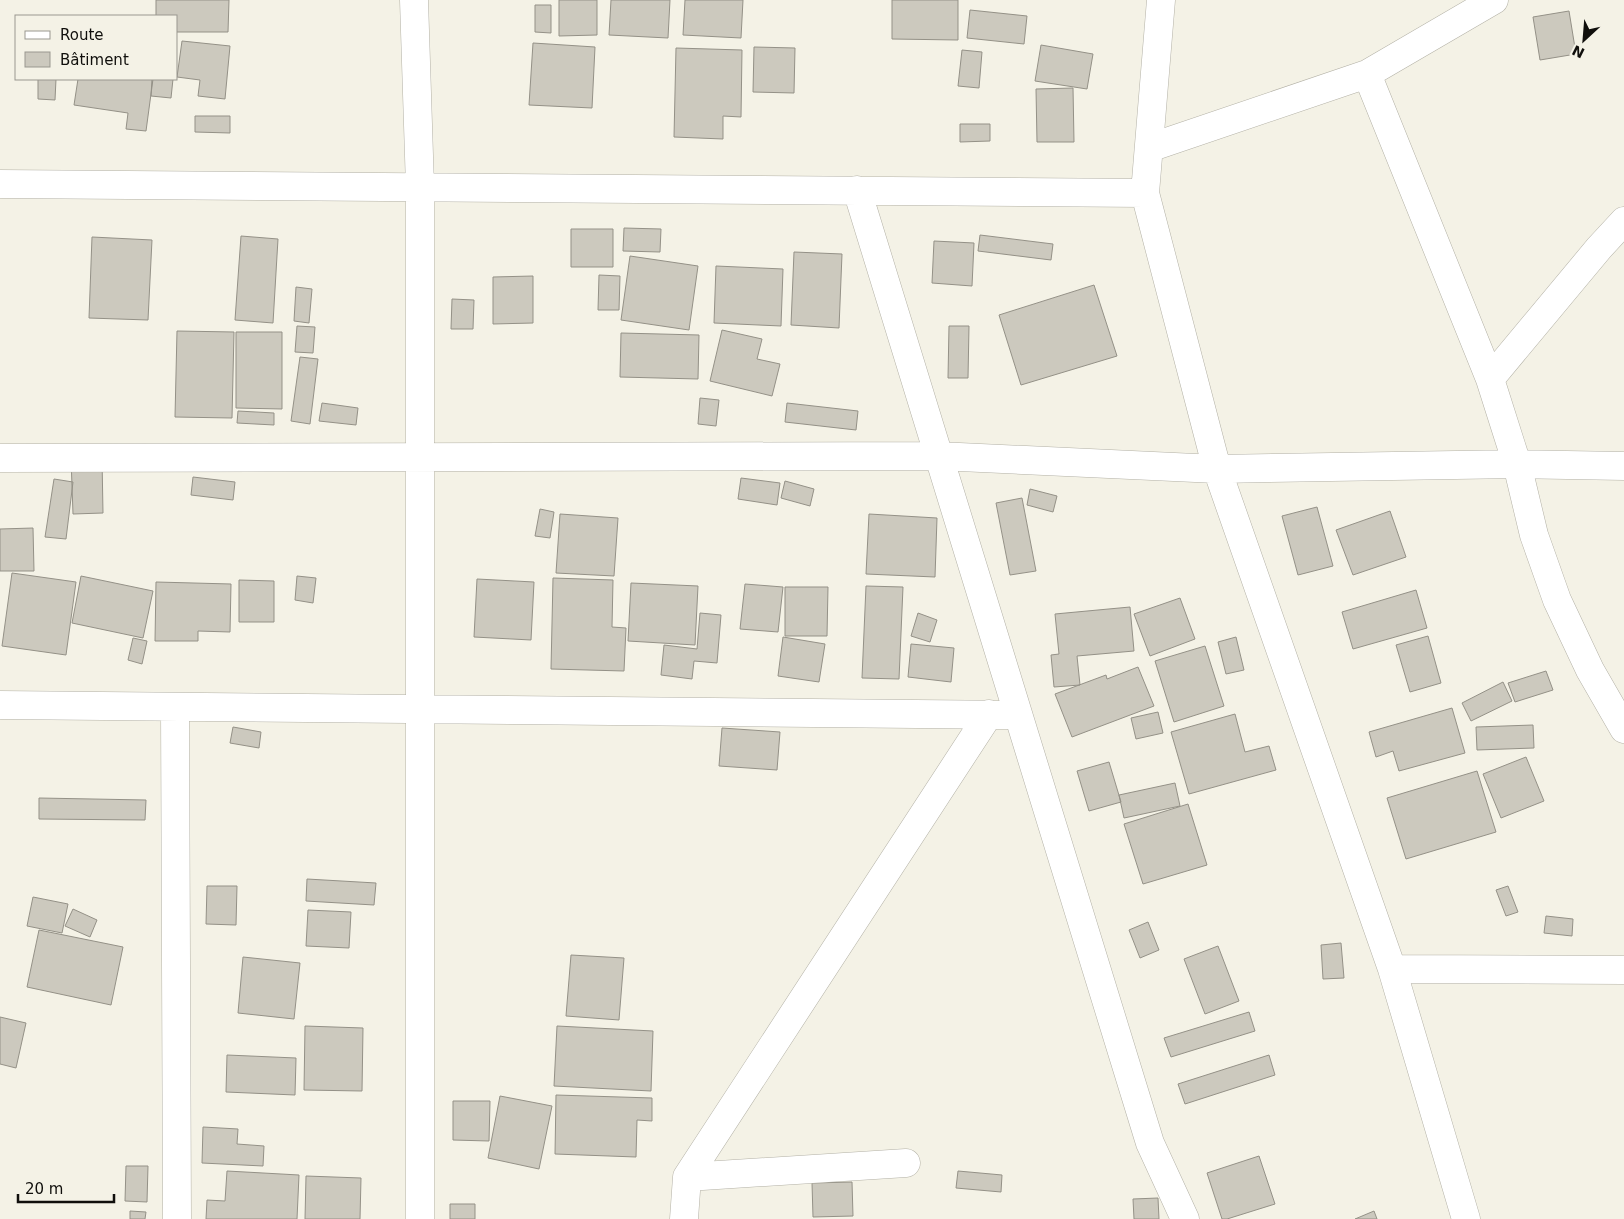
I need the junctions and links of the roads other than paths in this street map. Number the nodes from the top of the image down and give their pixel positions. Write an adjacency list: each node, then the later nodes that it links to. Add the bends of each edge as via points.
1 (414, 0): 7 (street)
2 (1161, 0): 5 (street)
3 (1494, 0): 4 (street)
4 (1367, 74): 5 (street); 11 (street)
5 (1149, 148): 9 (street)
6 (0, 184): 7 (street)
7 (420, 187): 8 (street); 13 (street)
8 (857, 190): 9 (street); 12 (street)
9 (1145, 193): 17 (street)
10 (1624, 222): 11 (street)
11 (1490, 379): 15 (street)
12 (938, 456): 13 (street); 17 (street); 22 (street)
13 (420, 457): 14 (street); 20 (street)
14 (0, 458)
15 (1517, 464): 16 (street); 17 (street); 23 (street, via 1534,535 1557,600 1590,670)
16 (1624, 466)
17 (1217, 469): 24 (street)
18 (0, 705): 19 (street)
19 (175, 707): 20 (street); 28 (street)
20 (420, 709): 21 (street); 29 (street)
21 (989, 714): 22 (street); 27 (street)
22 (1018, 715): 31 (street, via 1150,1144)
23 (1624, 727)
24 (1392, 969): 25 (street); 32 (street)
25 (1624, 970)
26 (906, 1163): 27 (street)
27 (687, 1177): 30 (street)
28 (177, 1219)
29 (420, 1219)
30 (684, 1219)
31 (1185, 1219)
32 (1466, 1219)

